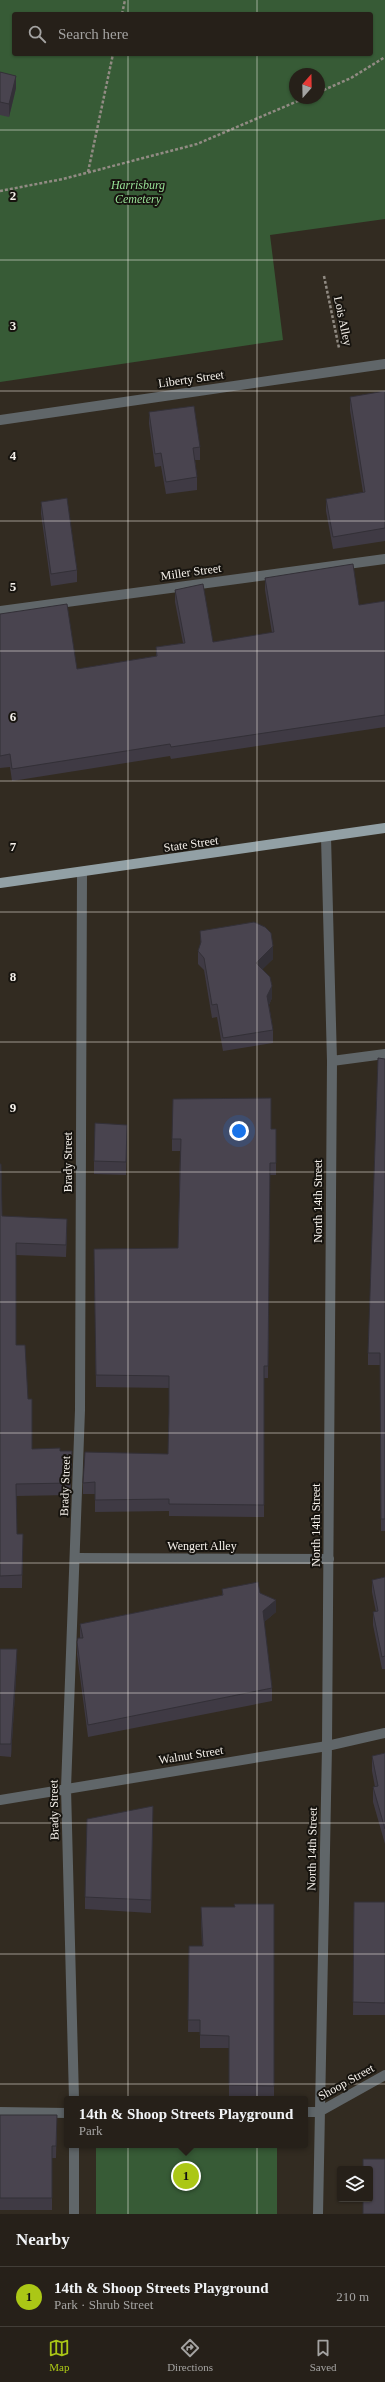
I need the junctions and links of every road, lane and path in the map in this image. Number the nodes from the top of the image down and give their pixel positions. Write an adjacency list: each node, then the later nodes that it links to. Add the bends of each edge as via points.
1 (125, 0): 2 (path)
2 (122, 12)
3 (113, 56): 7 (path)
4 (385, 56): 5 (path, via 351,78)
5 (325, 89)
6 (291, 104): 7 (path, via 197,144)
7 (88, 172): 8 (path)
8 (0, 191)
9 (324, 276): 11 (path, Lois Alley)
10 (385, 364): 11 (street, Liberty Street)
11 (344, 370): 12 (street, Liberty Street)
12 (0, 420)
13 (385, 559): 14 (street, Miller Street)
14 (0, 611)
15 (385, 828): 16 (main road, State Street)
16 (326, 837): 17 (main road, State Street); 20 (street, North 14th Street)
17 (82, 873): 18 (main road, State Street); 21 (street, Brady Street, via 80,1410)
18 (0, 883)
19 (385, 1054): 20 (street)
20 (332, 1061): 22 (street, North 14th Street)
21 (75, 1558): 22 (street, Wengert Alley); 25 (street, Brady Street)
22 (329, 1559): 24 (street, North 14th Street)
23 (385, 1733): 24 (street, Walnut Street)
24 (327, 1746): 25 (street, Walnut Street); 31 (street, North 14th Street)
25 (66, 1788): 26 (street, Walnut Street); 28 (street, Brady Street)
26 (0, 1800)
27 (385, 2075): 31 (street, Shoop Street)
28 (74, 2096)
29 (0, 2112): 32 (street)
30 (308, 2112): 31 (street)
31 (319, 2112): 35 (street, North 14th Street)
32 (64, 2113)
33 (74, 2148): 34 (street)
34 (74, 2214)
35 (318, 2214)

